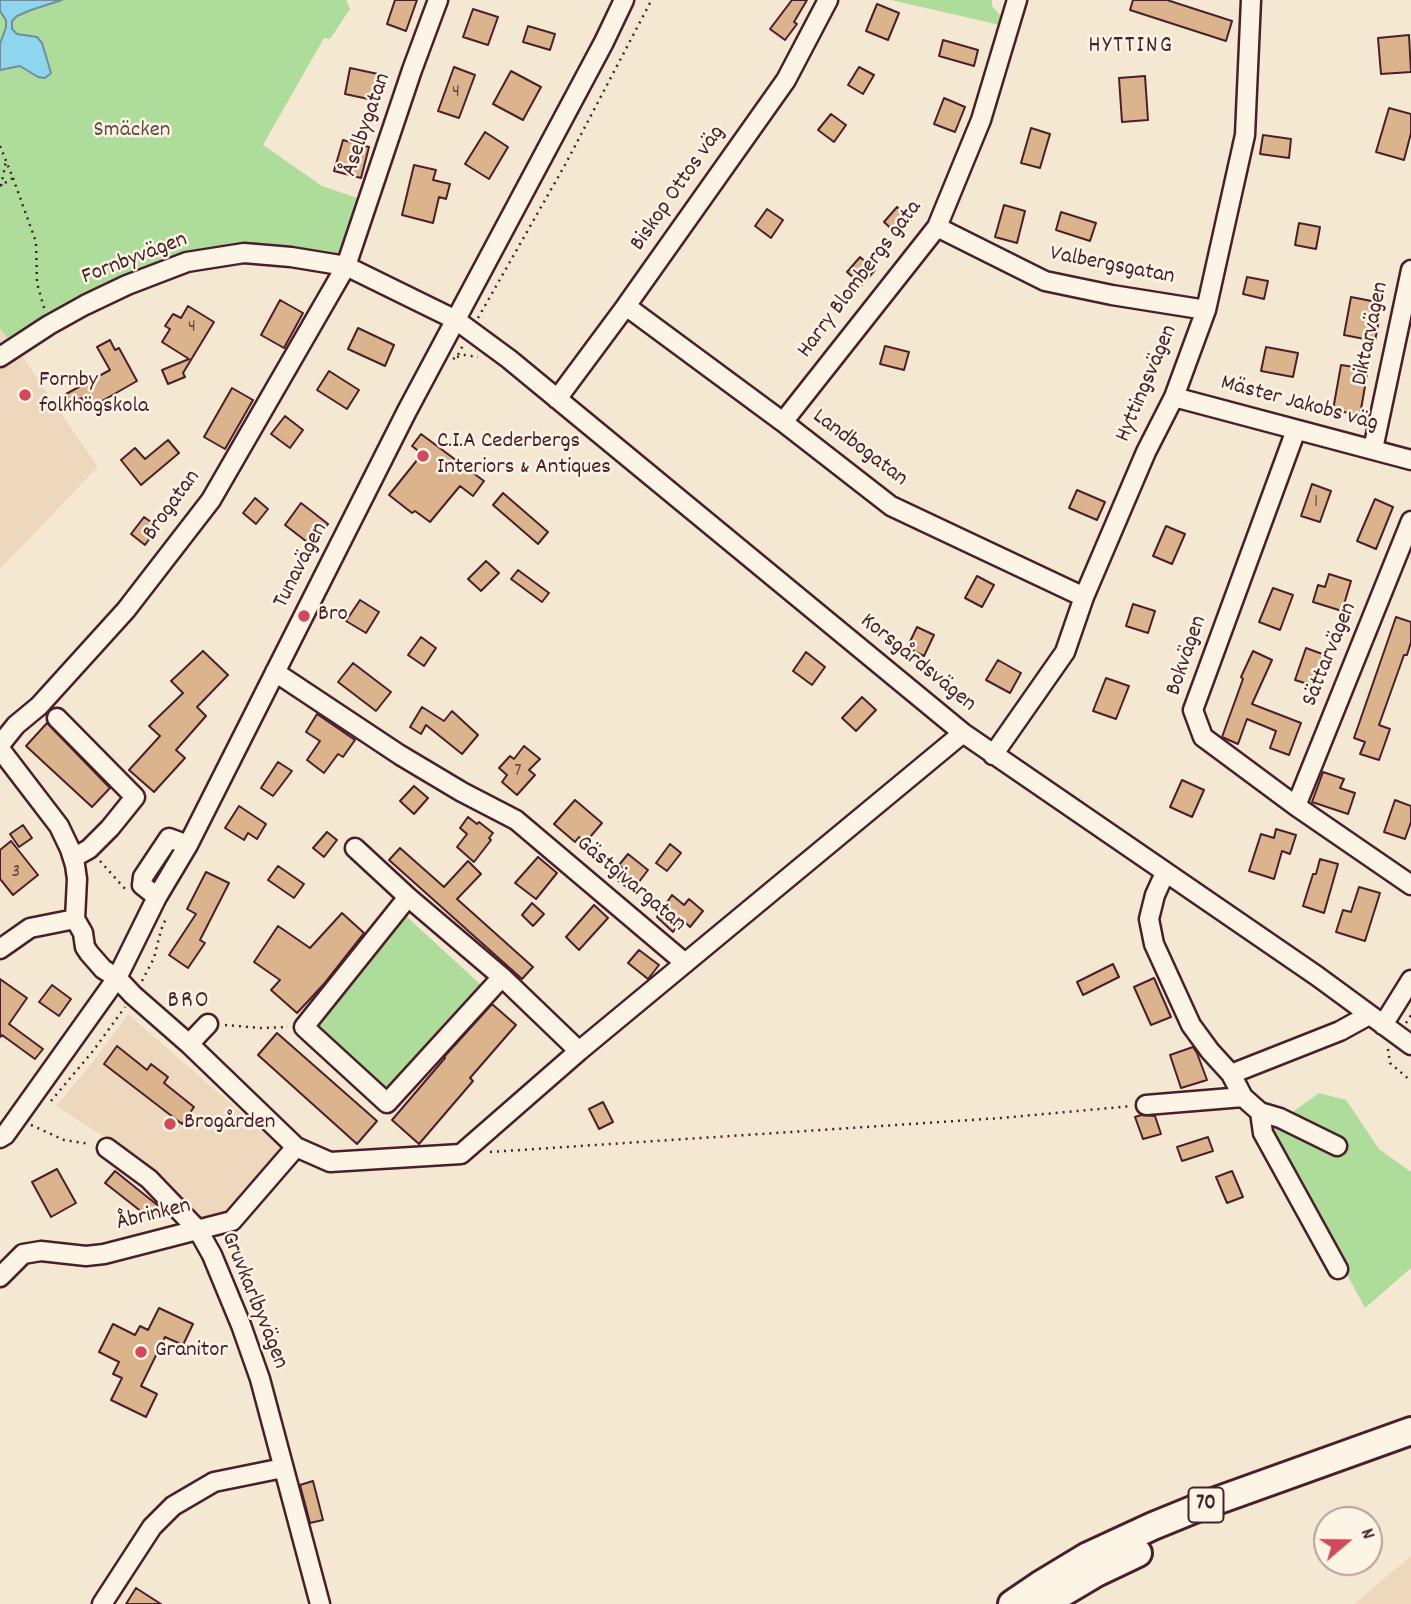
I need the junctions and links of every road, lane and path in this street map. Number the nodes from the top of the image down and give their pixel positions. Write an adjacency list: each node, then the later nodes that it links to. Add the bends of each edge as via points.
1 (438, 0): 11 (street, Åselbygatan)
2 (624, 0): 15 (street, Tunavägen)
3 (828, 0): 13 (street, Biskop Ottos väg, via 786,80)
4 (1017, 0): 10 (street, Harry Blombergs gata, via 981,120)
5 (1251, 0): 14 (street, Hyttingsvägen, via 1245,135)
6 (0, 146): 7 (path)
7 (6, 161): 8 (path); 9 (path)
8 (13, 178): 9 (path); 16 (path, via 36,242 37,283)
9 (0, 186)
10 (937, 227): 14 (street, Valbergsgatan, via 1045,281); 20 (street, Harry Blombergs gata)
11 (346, 266): 15 (street, Fornbyvägen); 16 (street, Fornbyvägen, via 244,253 187,262 127,285); 29 (street, Brogatan, via 211,500 126,610)
12 (1411, 270): 22 (street, Diktarvägen)
13 (626, 306): 19 (street, Biskop Ottos väg); 20 (street, Landbogatan)
14 (1206, 310): 18 (street, Hyttingsvägen)
15 (456, 320): 19 (street, Korsgårdsvägen); 26 (street, Tunavägen)
16 (49, 325): 17 (street, Fornbyvägen)
17 (0, 357)
18 (1174, 397): 21 (street, Mäster Jakobs väg); 25 (street, Hyttingsvägen)
19 (557, 399): 28 (street, Korsgårdsvägen)
20 (783, 422): 25 (street, Landbogatan, via 891,506)
21 (1296, 430): 22 (street, Mäster Jakobs väg); 31 (street, Bokvägen, via 1193,710 1203,737)
22 (1373, 449): 23 (street, Mäster Jakobs väg)
23 (1411, 460)
24 (1411, 521): 31 (street, Sättarvägen)
25 (1084, 597): 30 (street, Hyttingsvägen, via 1065,652)
26 (275, 672): 40 (street, Gästgivargatan, via 400,755 516,820); 42 (street, Tunavägen)
27 (57, 718): 33 (street, via 135,797 89,849)
28 (963, 733): 30 (street, Korsgårdsvägen); 40 (street, Gästgivargatan)
29 (0, 747): 33 (street, via 59,826)
30 (993, 755): 34 (street, Korsgårdsvägen)
31 (1296, 806): 35 (street, Bokvägen)
32 (355, 848): 36 (street)
33 (73, 858): 38 (street)
34 (1165, 873): 45 (street, Korsgårdsvägen); 51 (street, via 1149,919 1154,944 1191,1025)
35 (1410, 881)
36 (408, 897): 41 (street); 47 (street)
37 (167, 916): 44 (path, via 154,958)
38 (75, 919): 39 (street, via 30,928); 42 (street, via 89,953)
39 (0, 949)
40 (685, 963): 50 (street)
41 (502, 977): 47 (street, via 387,1103); 50 (street)
42 (117, 978): 44 (street); 57 (street, Tunavägen)
43 (1411, 980): 45 (street)
44 (133, 995): 48 (street); 54 (path)
45 (1376, 1020): 49 (street, Korsgårdsvägen); 51 (street)
46 (208, 1024): 47 (path); 48 (street)
47 (304, 1027)
48 (189, 1044): 59 (street)
49 (1411, 1045)
50 (579, 1051): 61 (street)
51 (1231, 1074): 52 (street)
52 (1243, 1097): 53 (street); 55 (street)
53 (1146, 1105): 61 (path)
54 (47, 1106)
55 (1260, 1112): 58 (street); 63 (street, via 1264,1133)
56 (31, 1125): 60 (path, via 64,1140)
57 (0, 1138)
58 (1337, 1146)
59 (296, 1147): 61 (street, via 330,1162); 62 (street, Åbrinken, via 232,1221)
60 (107, 1148): 62 (street, Gruvkarlbyvägen, via 149,1179)
61 (461, 1154)
62 (198, 1230): 64 (street, Åbrinken, via 95,1255 23,1254); 67 (street, Gruvkarlbyvägen, via 241,1325)
63 (1338, 1269)
64 (0, 1277)
65 (1411, 1431): 70 (highway, 70, via 1153,1526 1088,1556)
66 (1411, 1450): 71 (highway, 70, via 1160,1542)
67 (283, 1468): 68 (street, via 214,1482 173,1506 152,1527); 69 (street, Gruvkarlbyvägen)
68 (102, 1604)
69 (320, 1604)
70 (1012, 1604)
71 (1044, 1604)

